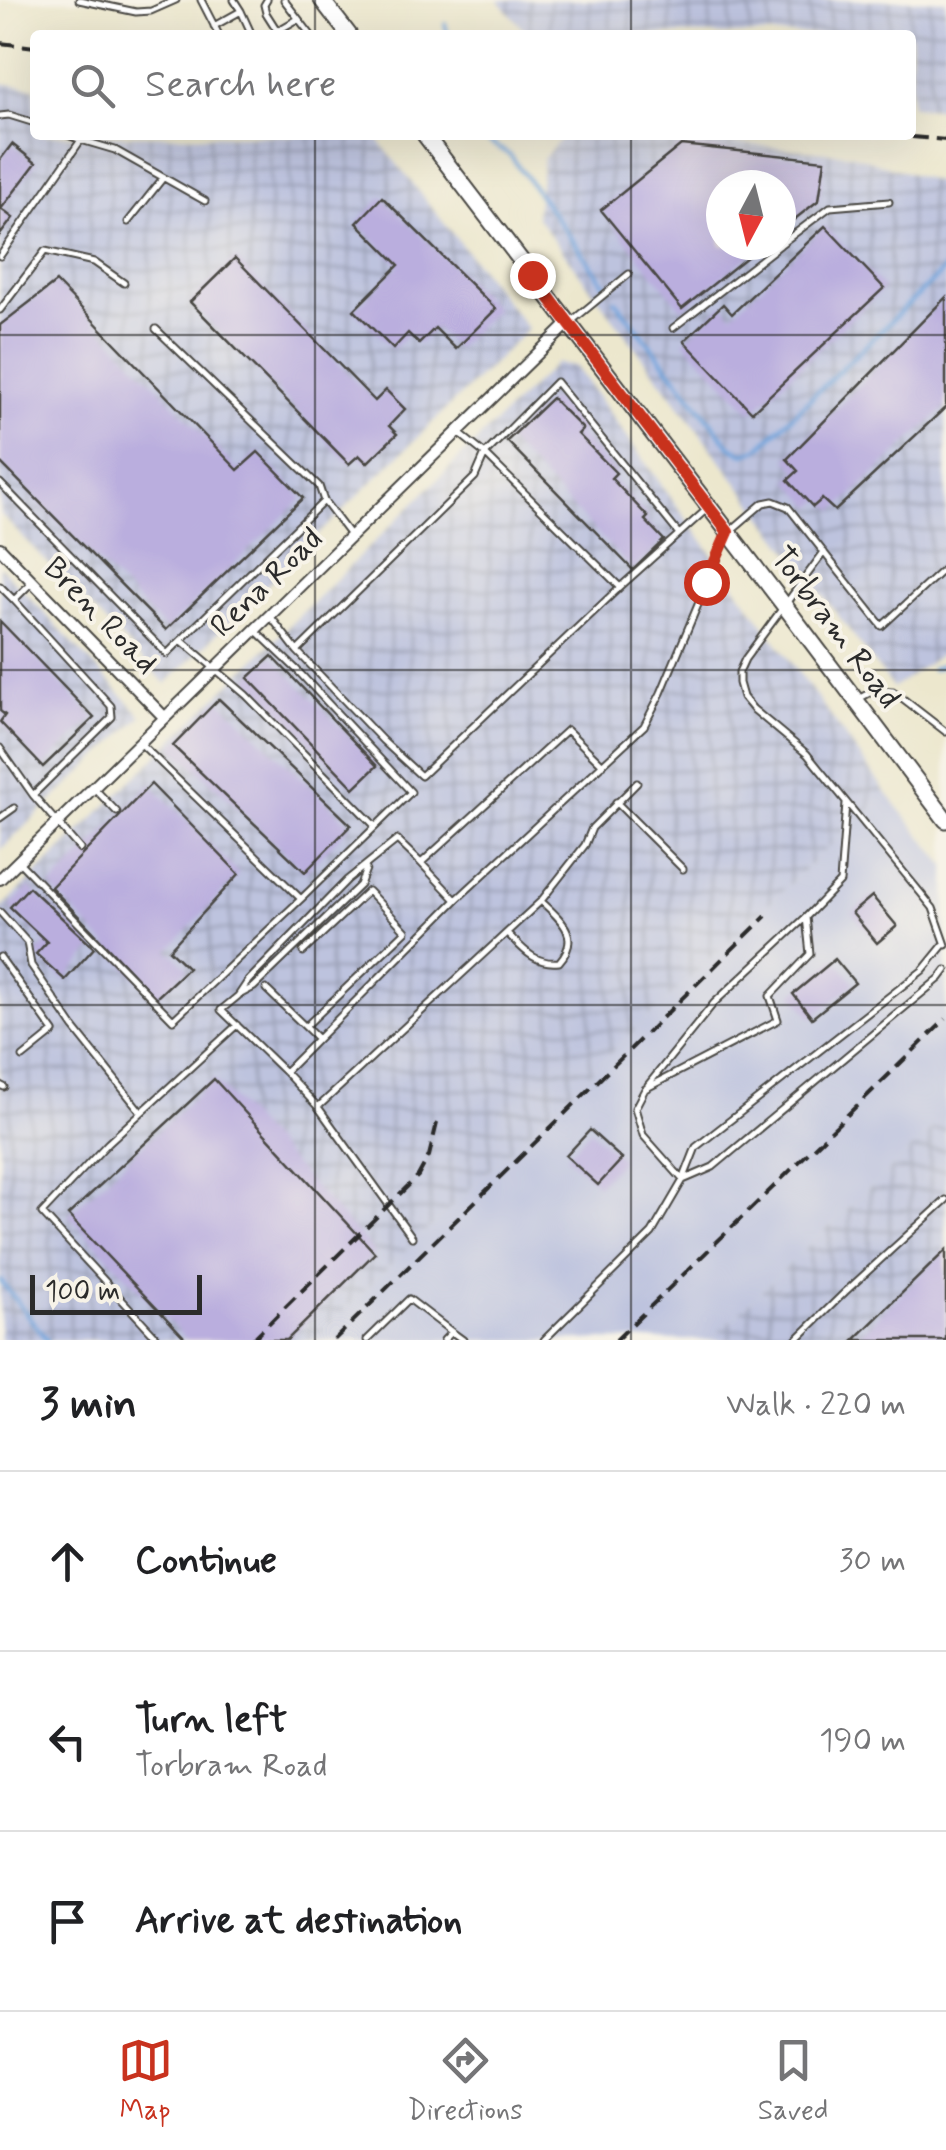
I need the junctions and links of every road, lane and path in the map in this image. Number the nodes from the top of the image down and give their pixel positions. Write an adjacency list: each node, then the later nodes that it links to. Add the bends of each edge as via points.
1 (79, 0): 2 (lane, via 150,12)
2 (176, 0)
3 (200, 0): 10 (lane)
4 (234, 0): 8 (lane)
5 (267, 0): 13 (lane)
6 (284, 0): 9 (lane)
7 (322, 0): 16 (main road)
8 (241, 10): 10 (lane); 12 (lane)
9 (298, 19): 14 (lane); 15 (lane)
10 (214, 26): 11 (lane)
11 (216, 30)
12 (250, 30)
13 (276, 30)
14 (282, 30)
15 (307, 30)
16 (344, 30)
17 (0, 116): 18 (lane)
18 (30, 121)
19 (81, 140): 21 (lane); 26 (lane)
20 (429, 140): 31 (main road, Torbram Road)
21 (163, 178): 22 (lane); 24 (lane)
22 (205, 201)
23 (890, 202): 25 (lane, via 830,207)
24 (128, 222)
25 (796, 232)
26 (0, 256)
27 (760, 260): 32 (lane)
28 (629, 274): 31 (lane)
29 (124, 283): 30 (lane, via 94,262 45,251)
30 (0, 310)
31 (570, 324): 34 (street, Rena Road); 38 (main road, Torbram Road)
32 (673, 328)
33 (156, 329): 37 (lane, via 319,486)
34 (458, 432): 35 (lane); 41 (street, Rena Road)
35 (485, 454): 40 (lane, via 556,382); 47 (lane); 53 (lane, via 475,477)
36 (0, 484): 52 (lane, via 167,654)
37 (324, 501): 41 (lane); 52 (lane)
38 (709, 507): 39 (main road, Torbram Road); 40 (lane)
39 (728, 532): 43 (lane, via 773,500 788,507); 49 (main road, Torbram Road); 60 (lane, via 654,708)
40 (679, 534): 47 (lane)
41 (351, 537): 50 (street, Rena Road)
42 (0, 548): 45 (street, Bren Road)
43 (824, 552): 44 (lane, via 882,626); 49 (lane)
44 (946, 567)
45 (32, 582): 48 (lane); 56 (street, Bren Road)
46 (0, 586): 48 (lane)
47 (620, 588): 53 (lane, via 421,776)
48 (14, 600): 63 (lane, via 112,706 112,717)
49 (784, 605): 55 (main road, Torbram Road); 65 (lane, via 745,659 738,683 753,710 807,754)
50 (270, 616): 51 (street, Rena Road); 53 (lane)
51 (255, 630): 54 (street, Rena Road); 71 (lane, via 411,792)
52 (181, 640): 54 (lane)
53 (297, 650)
54 (214, 670): 56 (street, Rena Road); 71 (lane)
55 (856, 701): 57 (lane, via 875,690 893,691); 69 (main road, Torbram Road)
56 (165, 718): 58 (street, Rena Road)
57 (946, 732)
58 (140, 742): 62 (street, Rena Road); 78 (lane)
59 (0, 748): 63 (lane)
60 (603, 765): 74 (lane, via 568,730); 79 (lane)
61 (636, 783): 64 (lane)
62 (94, 788): 67 (lane); 70 (street, Rena Road)
63 (33, 796): 70 (lane)
64 (616, 802): 76 (lane); 80 (lane)
65 (846, 803): 82 (lane, via 840,882); 84 (lane, via 932,908)
66 (14, 808): 68 (lane)
67 (118, 812)
68 (0, 818)
69 (946, 820)
70 (56, 824): 72 (lane); 73 (street, Rena Road)
71 (375, 826): 78 (lane)
72 (80, 849)
73 (18, 861): 77 (street, Rena Road); 78 (lane, via 174,1020)
74 (421, 863): 75 (lane, via 397,840); 79 (lane)
75 (367, 866): 89 (lane); 89 (lane, via 360,885)
76 (683, 869)
77 (1, 876)
78 (300, 899)
79 (456, 900): 92 (lane)
80 (541, 900): 83 (lane); 83 (lane, via 567,930 570,943 558,962 530,956)
81 (0, 912): 97 (lane, via 26,942 31,965 74,1028)
82 (806, 917): 95 (lane, via 714,1002); 95 (lane, via 810,954 770,996 778,1020)
83 (507, 933): 96 (lane)
84 (946, 944): 98 (lane, via 923,970 696,1147)
85 (303, 952): 91 (lane, via 368,891 406,930)
86 (0, 956): 93 (lane, via 54,1032)
87 (946, 970): 98 (lane, via 713,1167)
88 (266, 989): 91 (lane)
89 (238, 996): 90 (lane, via 221,1010)
90 (237, 1026): 94 (lane); 97 (lane)
91 (306, 1026): 92 (lane)
92 (317, 1038): 94 (lane)
93 (23, 1057)
94 (285, 1072): 96 (lane)
95 (645, 1088): 98 (lane, via 635,1108 643,1135)
96 (318, 1107): 100 (lane)
97 (142, 1112): 102 (lane, via 42,1213)
98 (682, 1180): 106 (lane, via 652,1233)
99 (946, 1200): 107 (lane)
100 (412, 1238)
101 (452, 1332): 103 (lane, via 409,1299); 104 (lane); 105 (lane)
102 (159, 1340)
103 (367, 1340)
104 (444, 1340)
105 (463, 1340)
106 (544, 1340)
107 (796, 1340)

